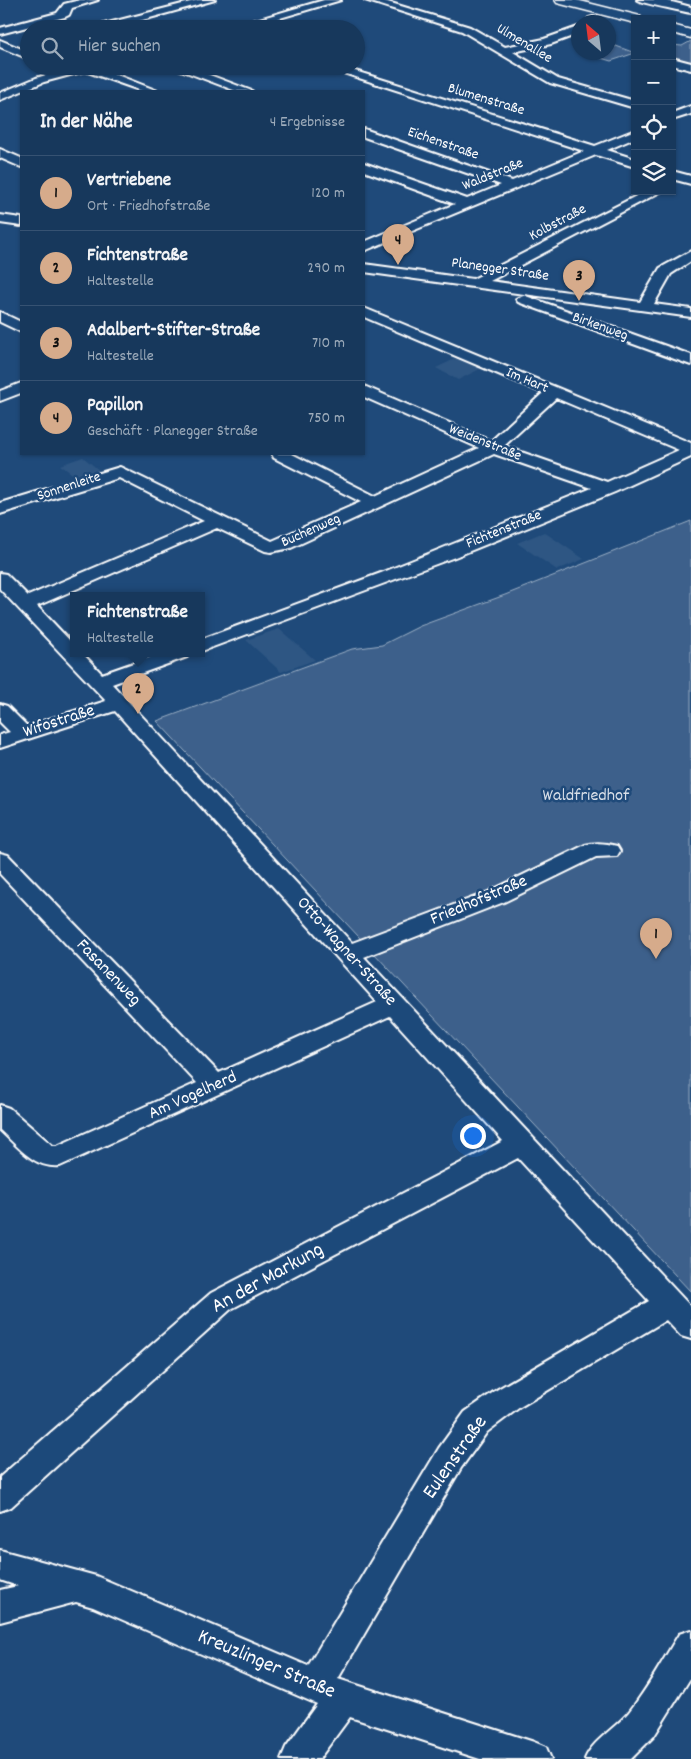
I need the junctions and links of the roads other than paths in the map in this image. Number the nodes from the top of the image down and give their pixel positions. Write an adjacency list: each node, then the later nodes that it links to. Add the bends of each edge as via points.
1 (93, 0): 11 (street, via 70,5 66,8 70,14)
2 (210, 0): 12 (street)
3 (336, 0): 8 (street)
4 (370, 0): 20 (street, Ulmenallee, via 466,29)
5 (561, 0): 10 (main road)
6 (642, 0): 9 (street)
7 (289, 3): 8 (street)
8 (305, 8): 13 (street)
9 (691, 10)
10 (631, 18)
11 (45, 20)
12 (128, 20)
13 (262, 20)
14 (20, 26): 16 (street)
15 (676, 30): 18 (main road)
16 (0, 31)
17 (571, 33): 20 (street, via 547,42)
18 (691, 34)
19 (0, 44): 21 (street)
20 (503, 51): 34 (street, Ulmenallee, via 554,81)
21 (20, 52)
22 (676, 62): 23 (street)
23 (691, 67)
24 (55, 75): 32 (street)
25 (109, 75): 29 (street)
26 (201, 75): 30 (street)
27 (354, 75): 28 (street, Blumenstraße)
28 (391, 87): 31 (street); 39 (street, Blumenstraße)
29 (149, 90)
30 (243, 90)
31 (373, 93)
32 (2, 96): 33 (street)
33 (20, 101)
34 (631, 104)
35 (691, 110): 36 (street)
36 (676, 116)
37 (365, 133): 44 (street, Eichenstraße)
38 (631, 136): 39 (street, Waldstraße)
39 (596, 151): 41 (street, Blumenstraße); 44 (street, Waldstraße)
40 (1, 154): 42 (street)
41 (631, 162)
42 (20, 163)
43 (365, 167): 46 (street)
44 (512, 185): 46 (street, Waldstraße)
45 (648, 195): 52 (street, Kolbstraße)
46 (467, 204): 49 (street, Waldstraße)
47 (0, 219): 48 (street)
48 (20, 222)
49 (368, 241)
50 (691, 255): 54 (street, via 665,271)
51 (365, 268): 52 (street, Planegger Straße)
52 (476, 283): 53 (street, Planegger Straße)
53 (518, 289): 54 (street, Planegger Straße); 59 (street, Birkenweg, via 517,295 521,298)
54 (645, 306): 56 (street, Planegger Straße)
55 (365, 312): 63 (street, Im Hart)
56 (691, 313)
57 (0, 316): 58 (street)
58 (20, 327)
59 (691, 360)
60 (0, 382): 61 (street)
61 (18, 389): 64 (street)
62 (365, 391): 65 (street, Weidenstraße)
63 (553, 392): 65 (street, Buchenweg); 66 (street, Im Hart)
64 (0, 396)
65 (493, 448): 68 (street, Weidenstraße); 69 (street, Buchenweg)
66 (691, 450): 68 (street, Fichtenstraße)
67 (282, 455): 69 (street)
68 (608, 488): 74 (street, Fichtenstraße)
69 (374, 502): 71 (street, Buchenweg, via 285,544 271,547)
70 (0, 510): 71 (street, Sonnenleite, via 120,472)
71 (218, 521): 73 (street)
72 (0, 578): 73 (street, Otto-Wagner-Straße)
73 (26, 604): 75 (street, Otto-Wagner-Straße)
74 (205, 644)
75 (70, 651)
76 (76, 657): 78 (street, Otto-Wagner-Straße)
77 (169, 657): 78 (street)
78 (99, 682): 79 (street, Otto-Wagner-Straße)
79 (119, 702): 81 (street, Wifostraße); 85 (street, Otto-Wagner-Straße)
80 (0, 710): 81 (street)
81 (22, 734): 82 (street, Wifostraße)
82 (0, 742)
83 (610, 851): 85 (street, Friedhofstraße, via 593,850 496,897)
84 (0, 860): 87 (street, Fasanenweg)
85 (348, 954): 86 (street, Otto-Wagner-Straße)
86 (394, 1004): 87 (street, Am Vogelherd); 89 (street, Otto-Wagner-Straße)
87 (216, 1086): 88 (street, Am Vogelherd, via 60,1156 48,1157)
88 (0, 1115)
89 (521, 1144): 90 (street, Otto-Wagner-Straße); 92 (street, An der Markung, via 221,1301)
90 (669, 1304): 91 (street, Otto-Wagner-Straße); 97 (street, Eulenstraße, via 502,1402 476,1422 450,1458)
91 (691, 1327)
92 (0, 1497)
93 (0, 1565): 94 (street, Kreuzlinger Straße)
94 (76, 1586): 95 (street); 97 (street, Kreuzlinger Straße)
95 (0, 1606)
96 (691, 1646): 100 (street, via 635,1732 618,1750)
97 (329, 1691): 98 (street, Eulenstraße); 99 (street, Kreuzlinger Straße)
98 (298, 1759)
99 (534, 1759)
100 (602, 1759)

